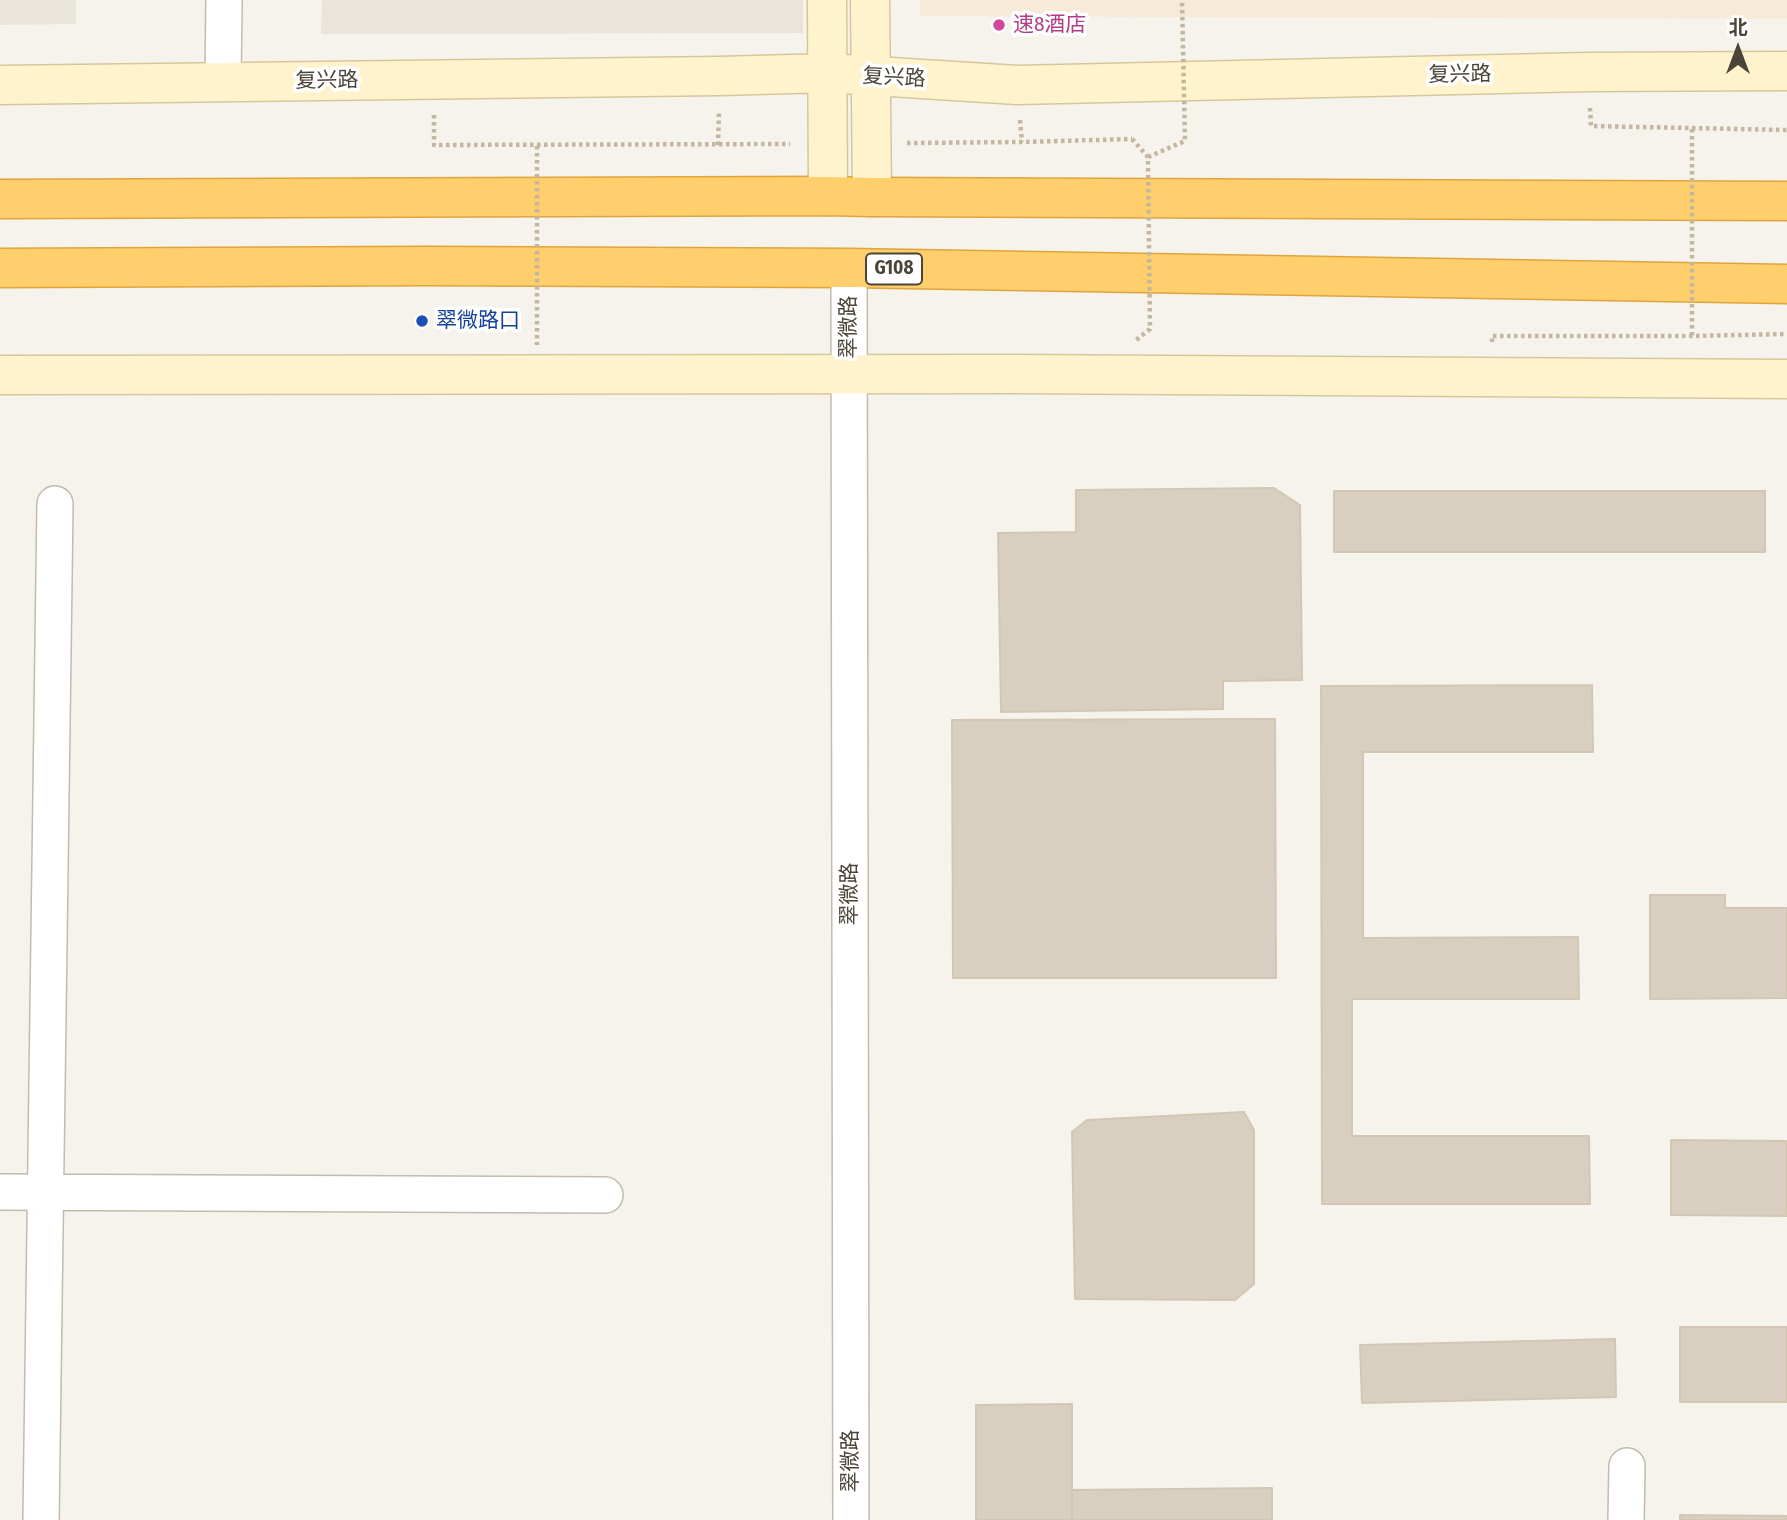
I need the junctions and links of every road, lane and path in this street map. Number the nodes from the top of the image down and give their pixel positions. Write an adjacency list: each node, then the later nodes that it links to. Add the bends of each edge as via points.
1 (224, 0): 8 (street)
2 (827, 0): 6 (street)
3 (870, 0): 7 (street)
4 (1182, 0): 17 (path, bridge, via 1185,141)
5 (1787, 71): 7 (street, 复兴路, via 1017,85)
6 (828, 74): 7 (street, 复兴路); 8 (street, 复兴路); 14 (street)
7 (871, 77): 13 (street)
8 (223, 82): 9 (street, 复兴路)
9 (0, 85)
10 (1591, 126): 11 (path)
11 (1692, 129): 12 (path); 27 (path, bridge)
12 (1787, 130)
13 (871, 143): 17 (path, bridge, via 1132,139); 19 (street)
14 (828, 144): 16 (path); 18 (street)
15 (434, 145): 16 (path)
16 (537, 146): 29 (path, bridge)
17 (1148, 157): 28 (path, bridge, via 1150,329)
18 (828, 196): 19 (highway); 20 (highway)
19 (872, 197): 21 (highway)
20 (0, 199)
21 (1787, 201)
22 (0, 268): 23 (highway, G108)
23 (849, 268): 24 (highway, G108); 31 (street, 翠微路)
24 (1787, 284)
25 (1787, 334): 27 (path)
26 (1492, 336): 27 (path)
27 (1692, 336)
28 (1135, 341)
29 (537, 345)
30 (0, 375): 31 (street)
31 (849, 375): 32 (street); 39 (street, 翠微路)
32 (1787, 379)
33 (55, 504): 35 (street)
34 (0, 1192): 35 (street)
35 (45, 1192): 36 (street); 38 (street)
36 (605, 1195)
37 (1627, 1466): 40 (street)
38 (41, 1520)
39 (851, 1520)
40 (1626, 1520)

